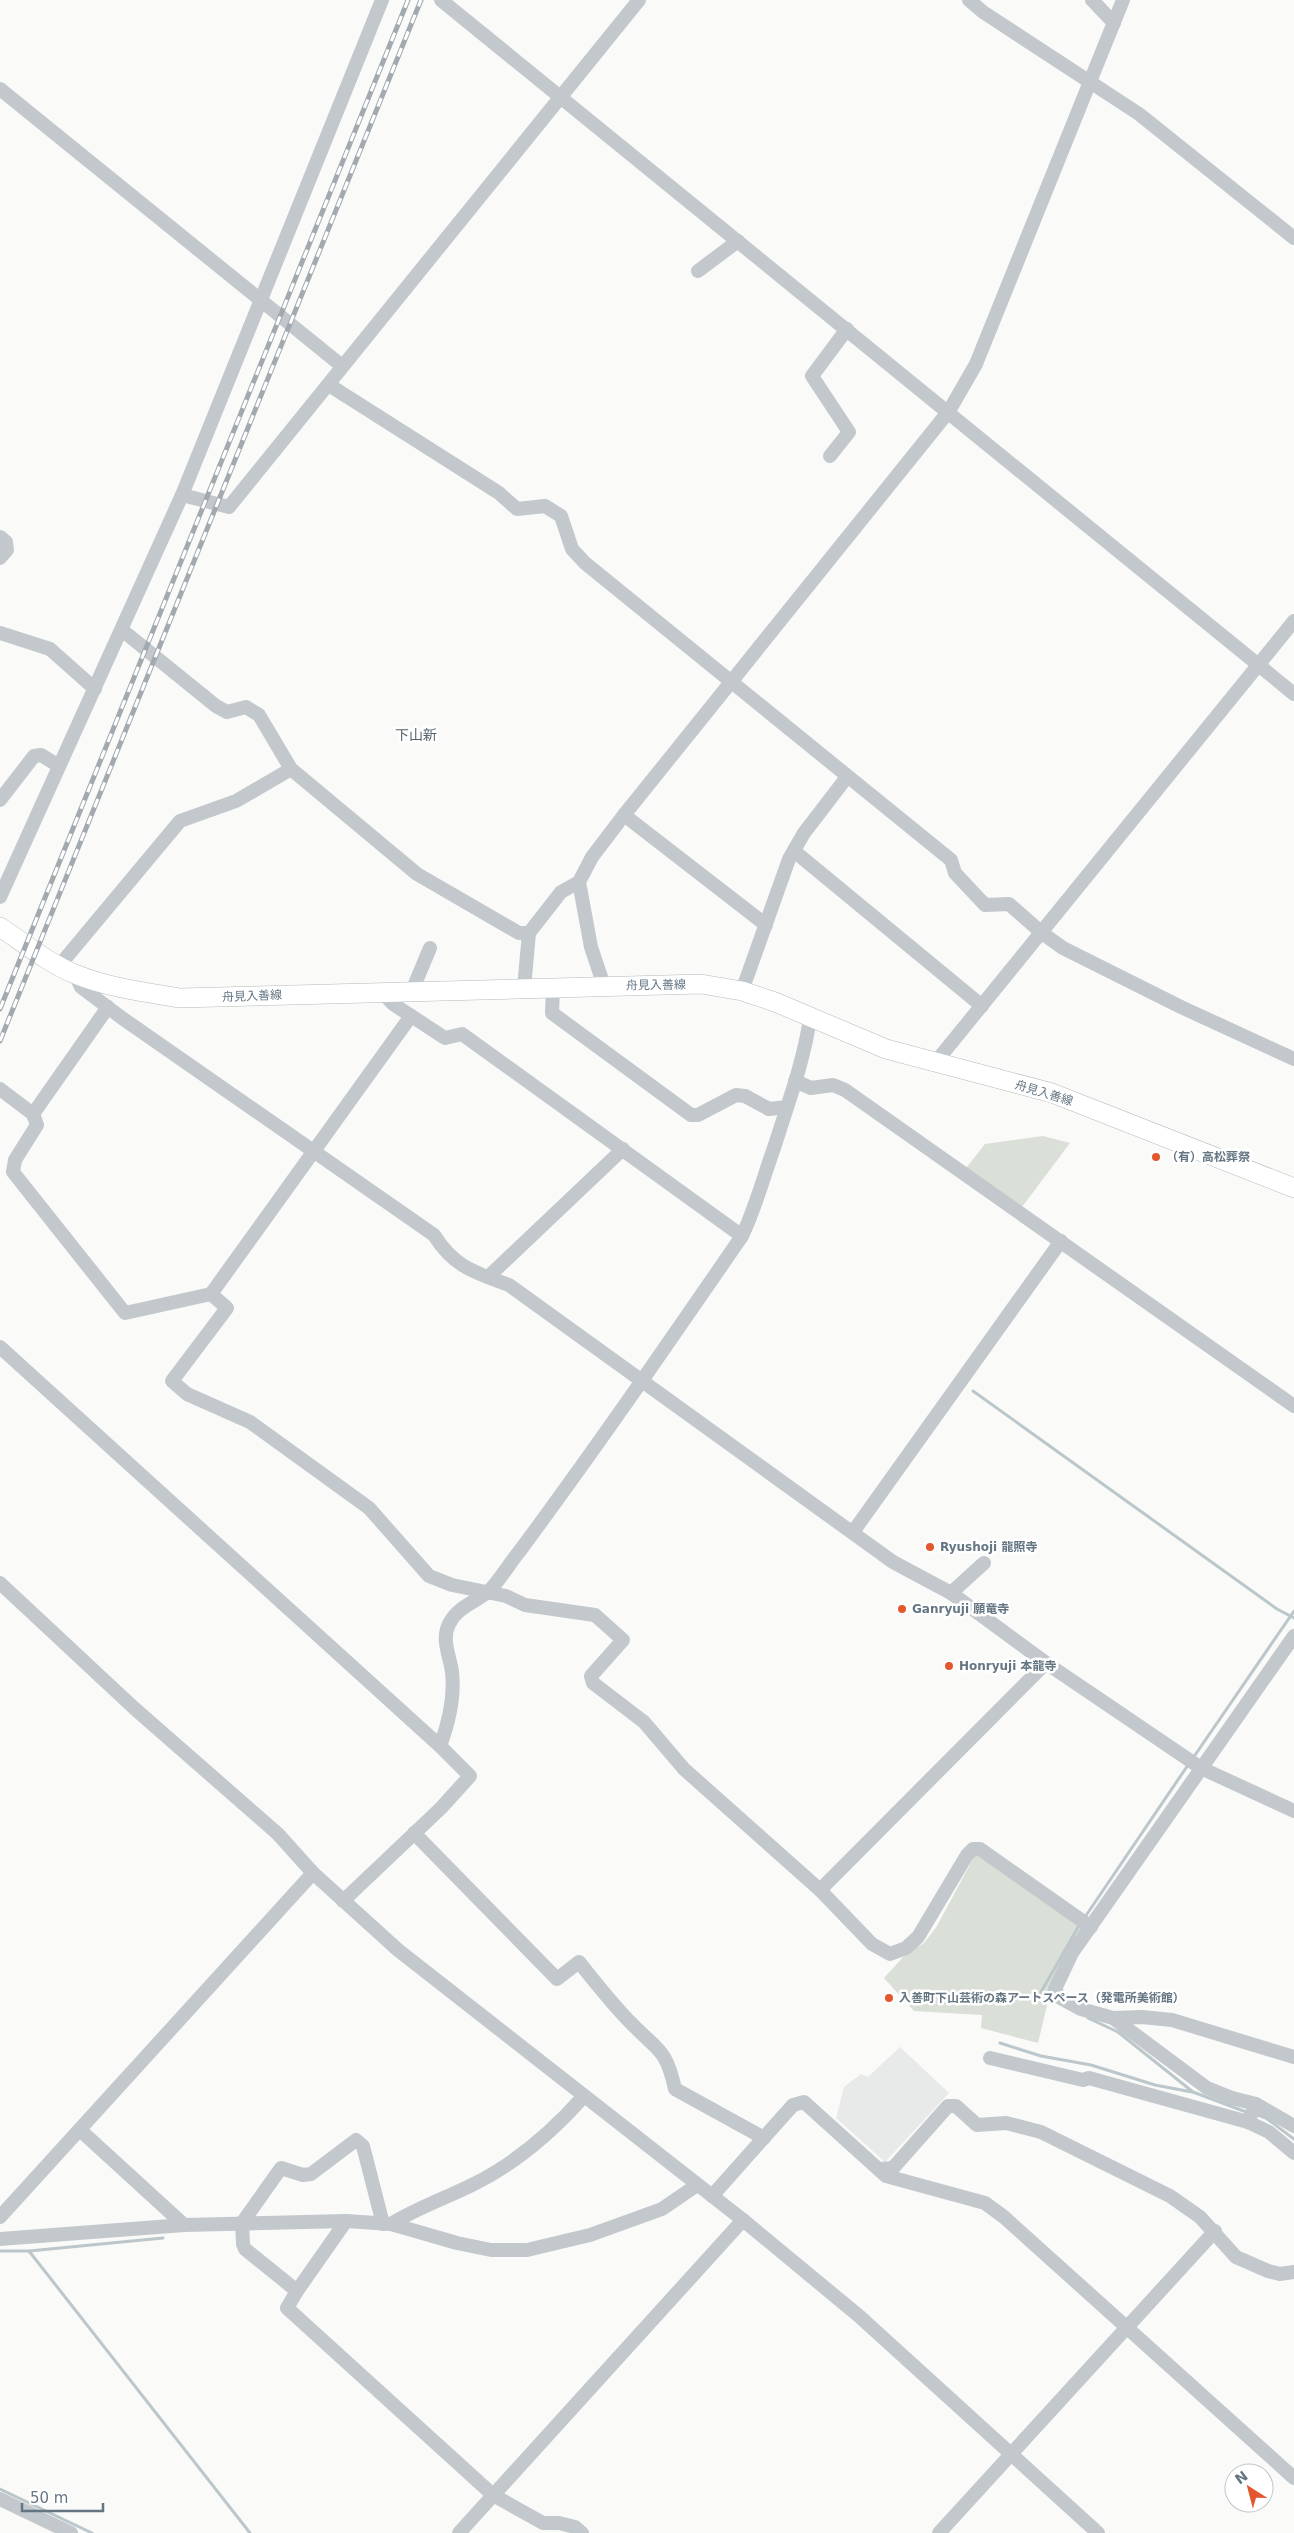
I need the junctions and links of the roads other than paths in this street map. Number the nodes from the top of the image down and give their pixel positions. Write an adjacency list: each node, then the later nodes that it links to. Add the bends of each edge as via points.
1 (382, 0): 14 (street)
2 (441, 0): 10 (street)
3 (639, 0): 10 (street)
4 (969, 0): 8 (street)
5 (1092, 0): 7 (street)
6 (1123, 0): 7 (street)
7 (1114, 23): 8 (street)
8 (1092, 81): 11 (street, via 1139,114); 18 (street, via 976,364)
9 (0, 89): 14 (street)
10 (560, 98): 12 (street); 16 (street)
11 (1294, 238)
12 (738, 241): 13 (street); 15 (street)
13 (698, 271)
14 (261, 300): 16 (street); 20 (street)
15 (847, 329): 18 (street); 19 (street, via 812,376 849,432)
16 (342, 366): 17 (street)
17 (329, 385): 20 (street, via 229,507); 27 (street, via 499,493 517,509 545,506 561,516 572,549 585,563)
18 (949, 411): 26 (street); 27 (street)
19 (830, 456)
20 (182, 495): 24 (street)
21 (0, 537): 22 (street, via 6,542 7,550)
22 (0, 558)
23 (1294, 621): 26 (street)
24 (122, 630): 28 (street); 31 (street, via 216,706 227,712 246,707 259,715)
25 (0, 633): 28 (street, via 50,649)
26 (1258, 664): 29 (street); 41 (street)
27 (731, 682): 32 (street); 34 (street)
28 (95, 689): 30 (street)
29 (1294, 694)
30 (59, 766): 33 (street, via 41,755 34,756); 37 (street)
31 (291, 769): 40 (street, via 417,874 519,933); 43 (street, via 236,801 180,821)
32 (847, 777): 35 (street); 41 (street, via 951,860 955,873 985,905 1009,904)
33 (0, 800)
34 (624, 815): 36 (street, via 592,856); 38 (street)
35 (794, 851): 38 (street); 50 (street)
36 (578, 882): 40 (street, via 561,892); 44 (street, via 591,947)
37 (0, 897)
38 (766, 925): 49 (street)
39 (0, 927): 43 (main road, 舟見入善線)
40 (529, 933): 45 (street)
41 (1042, 933): 50 (street); 54 (street, via 1063,948)
42 (430, 948): 47 (street)
43 (67, 970): 48 (main road, 舟見入善線, via 118,988 180,998); 51 (street, via 81,987)
44 (604, 986): 46 (main road, 舟見入善線); 49 (main road, 舟見入善線, via 701,984)
45 (524, 988): 46 (main road, 舟見入善線); 47 (main road, 舟見入善線)
46 (552, 988): 58 (street, via 552,1013 691,1115 698,1115 736,1094 769,1109)
47 (412, 991): 48 (main road, 舟見入善線)
48 (382, 992): 52 (street)
49 (742, 992): 53 (main road, 舟見入善線)
50 (982, 1006): 55 (street)
51 (108, 1007): 59 (street); 61 (street)
52 (411, 1016): 60 (street, via 445,1038 462,1034); 61 (street)
53 (810, 1018): 55 (main road, 舟見入善線, via 886,1049); 56 (street)
54 (1294, 1058)
55 (935, 1063): 62 (main road, 舟見入善線, via 1052,1093)
56 (795, 1081): 58 (street); 64 (street, via 811,1088 833,1085 845,1090)
57 (0, 1089): 59 (street)
58 (787, 1107): 63 (street)
59 (33, 1114): 66 (street, via 38,1125 15,1160 13,1172 125,1313)
60 (623, 1149): 63 (street); 65 (street)
61 (315, 1151): 65 (street, via 434,1234 445,1253 457,1262); 66 (street)
62 (1292, 1184)
63 (742, 1236): 68 (street)
64 (1061, 1241): 69 (street); 70 (street)
65 (488, 1277): 68 (street, via 509,1285)
66 (211, 1294): 73 (street, via 227,1308 172,1381 187,1394 250,1422 369,1508 429,1576 452,1585)
67 (0, 1346): 77 (street)
68 (643, 1380): 70 (street); 73 (street)
69 (1292, 1400)
70 (853, 1532): 74 (street, via 893,1562)
71 (984, 1563): 74 (street)
72 (0, 1582): 81 (street, via 134,1708 278,1834)
73 (488, 1591): 77 (street, via 458,1611 448,1626 445,1643 452,1672 452,1704); 82 (street, via 525,1605 594,1615 616,1634 622,1640 591,1676 593,1683 644,1722 684,1769)
74 (951, 1593): 76 (street)
75 (1294, 1636): 78 (street)
76 (1046, 1663): 78 (street); 82 (street)
77 (440, 1746): 80 (street, via 470,1776)
78 (1201, 1768): 79 (street); 84 (street)
79 (1294, 1811)
80 (414, 1833): 83 (street); 93 (street, via 557,1979 579,1962 632,2024 656,2044 670,2064 675,2089)
81 (312, 1872): 83 (street); 92 (street)
82 (820, 1890): 84 (street, via 872,1944 890,1954 906,1948 918,1937 967,1855 980,1849)
83 (343, 1901): 88 (street, via 398,1950)
84 (1091, 1927): 85 (street, via 1072,1952 1054,1989 1059,1997 1081,2009)
85 (1113, 2018): 86 (street, via 1142,2016 1172,2020); 89 (street, via 1207,2088)
86 (1294, 2057)
87 (990, 2058): 90 (street, via 1083,2080 1089,2078)
88 (584, 2096): 96 (street); 103 (street, via 559,2124 475,2184)
89 (1256, 2104): 90 (street); 91 (street)
90 (1248, 2122): 94 (street, via 1269,2132)
91 (1294, 2126)
92 (80, 2130): 98 (street); 102 (street)
93 (764, 2138): 95 (street, via 793,2105 804,2102); 97 (street)
94 (1294, 2154)
95 (880, 2169): 104 (street, via 893,2168 948,2106 956,2106 977,2125 1006,2123 1041,2132 1170,2196); 108 (street, via 886,2176 985,2204 1004,2217)
96 (697, 2185): 97 (street); 103 (street, via 662,2209 590,2235 527,2250 492,2250)
97 (712, 2196): 99 (street)
98 (0, 2217)
99 (743, 2220): 109 (street, via 859,2316); 111 (street)
100 (346, 2222): 101 (street); 103 (street); 107 (street)
101 (242, 2223): 102 (street); 103 (street, via 281,2168 303,2175 311,2174 356,2140 363,2146); 107 (street, via 245,2249)
102 (184, 2224): 105 (street)
103 (387, 2224)
104 (1215, 2231): 106 (street, via 1236,2257 1268,2271 1280,2274); 108 (street)
105 (0, 2239)
106 (1294, 2272)
107 (297, 2291): 111 (street, via 287,2308)
108 (1127, 2328): 109 (street); 110 (street)
109 (1011, 2453): 116 (street); 117 (street)
110 (1294, 2478)
111 (493, 2495): 114 (street); 115 (street, via 542,2523 559,2522)
112 (0, 2498): 113 (street)
113 (71, 2533)
114 (458, 2533)
115 (582, 2533)
116 (939, 2533)
117 (1098, 2533)

